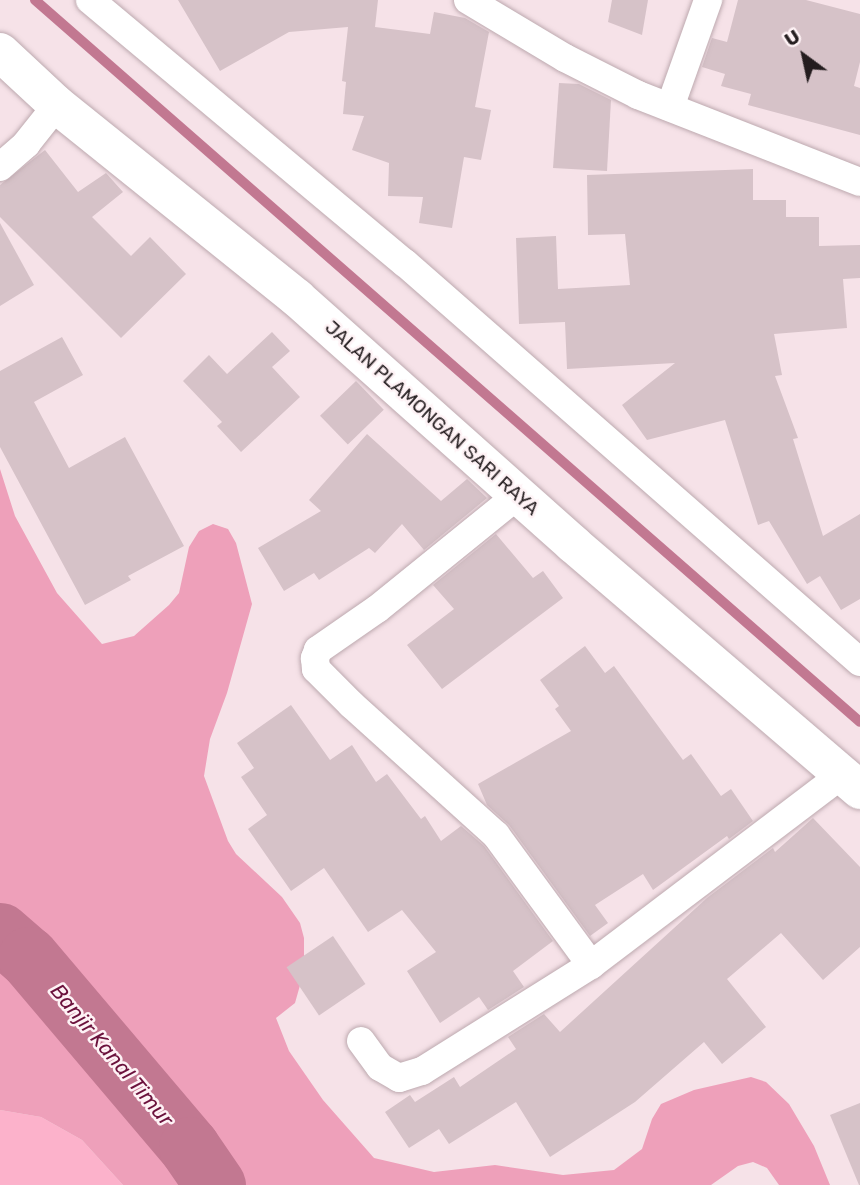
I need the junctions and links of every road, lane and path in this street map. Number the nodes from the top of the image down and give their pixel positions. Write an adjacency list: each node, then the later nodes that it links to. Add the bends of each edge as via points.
1 (90, 0): 10 (street, via 405,263)
2 (468, 0): 6 (street, via 565,58)
3 (708, 0): 6 (street)
4 (0, 52): 5 (street, JALAN PLAMONGAN SARI RAYA)
5 (57, 105): 7 (street, via 26,144); 9 (street, JALAN PLAMONGAN SARI RAYA, via 297,298)
6 (670, 107): 8 (street)
7 (0, 167)
8 (860, 181)
9 (517, 495): 11 (street, JALAN PLAMONGAN SARI RAYA); 12 (street, via 377,609 318,650 314,658 316,669 352,705 496,835)
10 (860, 662)
11 (851, 782): 12 (street)
12 (591, 965): 13 (street, via 422,1071 399,1078 380,1067)
13 (361, 1041)

